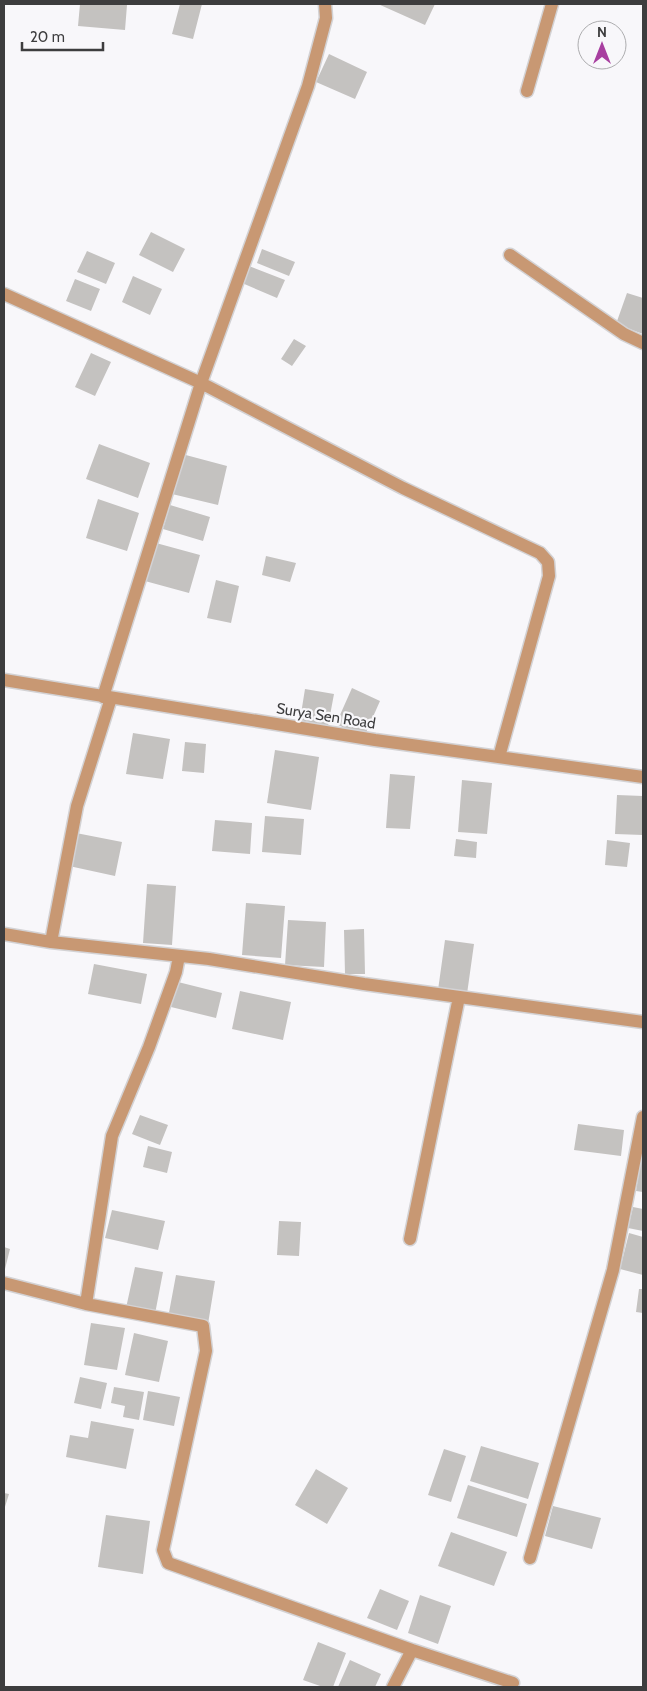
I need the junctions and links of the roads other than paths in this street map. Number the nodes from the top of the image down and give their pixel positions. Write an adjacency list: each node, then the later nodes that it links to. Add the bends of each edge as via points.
1 (325, 4): 7 (street, via 326,18 308,86)
2 (552, 4): 3 (street)
3 (527, 91)
4 (510, 255): 6 (street, via 624,334)
5 (4, 294): 7 (street)
6 (643, 343)
7 (201, 383): 9 (street); 10 (street, via 403,488 540,553 548,562 545,596)
8 (4, 680): 9 (street, Surya Sen Road)
9 (107, 698): 10 (street, Surya Sen Road); 13 (street, via 77,806)
10 (499, 757): 11 (street, Surya Sen Road)
11 (643, 777)
12 (4, 934): 13 (street)
13 (51, 942): 14 (street)
14 (179, 956): 15 (street); 21 (street, via 149,1047 112,1136)
15 (459, 997): 16 (street); 19 (street)
16 (643, 1022)
17 (643, 1118): 18 (street)
18 (643, 1121): 22 (street, via 613,1270)
19 (410, 1239)
20 (4, 1283): 21 (street)
21 (86, 1304): 23 (street, via 203,1326 206,1351 164,1550 168,1563)
22 (530, 1558)
23 (412, 1650): 24 (street); 25 (street)
24 (513, 1683)
25 (393, 1687)

